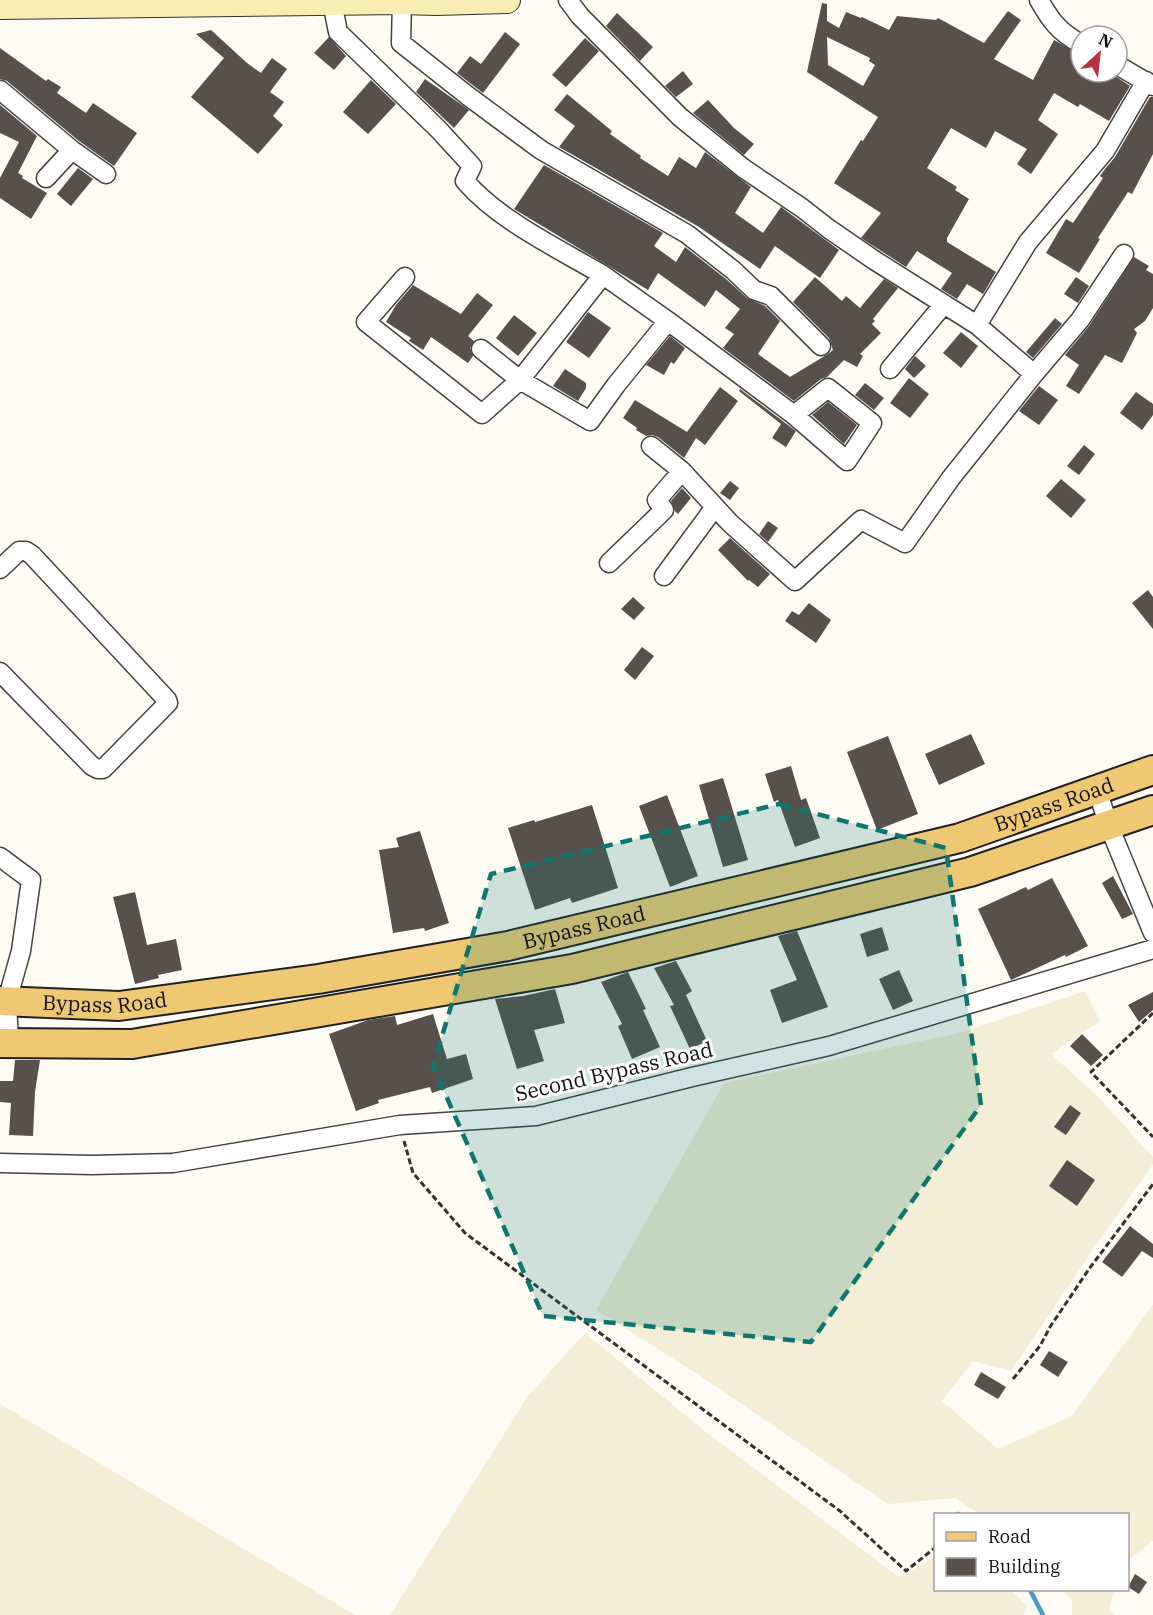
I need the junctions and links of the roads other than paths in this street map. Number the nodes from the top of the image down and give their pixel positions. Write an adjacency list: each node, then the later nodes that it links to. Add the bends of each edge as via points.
1 (507, 0): 5 (main road)
2 (568, 0): 18 (street, via 680,117 742,168)
3 (1039, 0): 8 (street, via 1052,22)
4 (402, 1): 5 (main road); 6 (main road); 21 (street, via 401,44 541,150 687,234 754,290 771,296)
5 (437, 1)
6 (332, 2): 7 (main road); 16 (street, via 338,32 472,166 465,181 478,195)
7 (0, 6)
8 (1069, 38)
9 (1129, 72): 10 (street)
10 (1150, 84): 20 (street, via 1106,151 1028,242)
11 (0, 90): 12 (street)
12 (72, 150): 13 (street); 14 (street)
13 (106, 174)
14 (46, 178)
15 (1124, 254): 24 (street, via 1080,320)
16 (603, 275): 19 (street); 25 (street)
17 (405, 277): 25 (street, via 366,322 482,414)
18 (944, 304): 20 (street); 23 (street)
19 (668, 321): 25 (street, via 590,421); 26 (street)
20 (977, 325): 24 (street)
21 (820, 346)
22 (481, 349): 25 (street)
23 (890, 369)
24 (1034, 374): 29 (street, via 905,543 861,520 795,581)
25 (520, 380)
26 (794, 415)
27 (651, 446): 28 (street)
28 (682, 471): 29 (street); 30 (street, via 657,500 664,510)
29 (715, 507): 32 (street)
30 (609, 563)
31 (0, 569): 33 (street, via 19,551 32,555 168,704 103,769 98,769)
32 (664, 576)
33 (0, 672)
34 (1153, 770): 35 (main road, Bypass Road)
35 (1097, 790): 37 (street); 38 (main road, Bypass Road)
36 (1153, 810): 37 (main road, Bypass Road)
37 (1109, 826): 40 (main road, Bypass Road); 42 (street)
38 (960, 838): 40 (main road); 41 (main road, Bypass Road)
39 (0, 857): 45 (street, via 31,880 21,951)
40 (970, 872): 44 (main road, Bypass Road)
41 (560, 933): 44 (main road); 45 (main road, Bypass Road, via 508,946 318,979 119,1006)
42 (1153, 933)
43 (1153, 950): 47 (street, Second Bypass Road, via 829,1046 536,1116 400,1125 173,1162)
44 (572, 969): 46 (main road, Bypass Road, via 132,1044)
45 (3, 1001): 46 (street)
46 (4, 1043)
47 (0, 1163)

